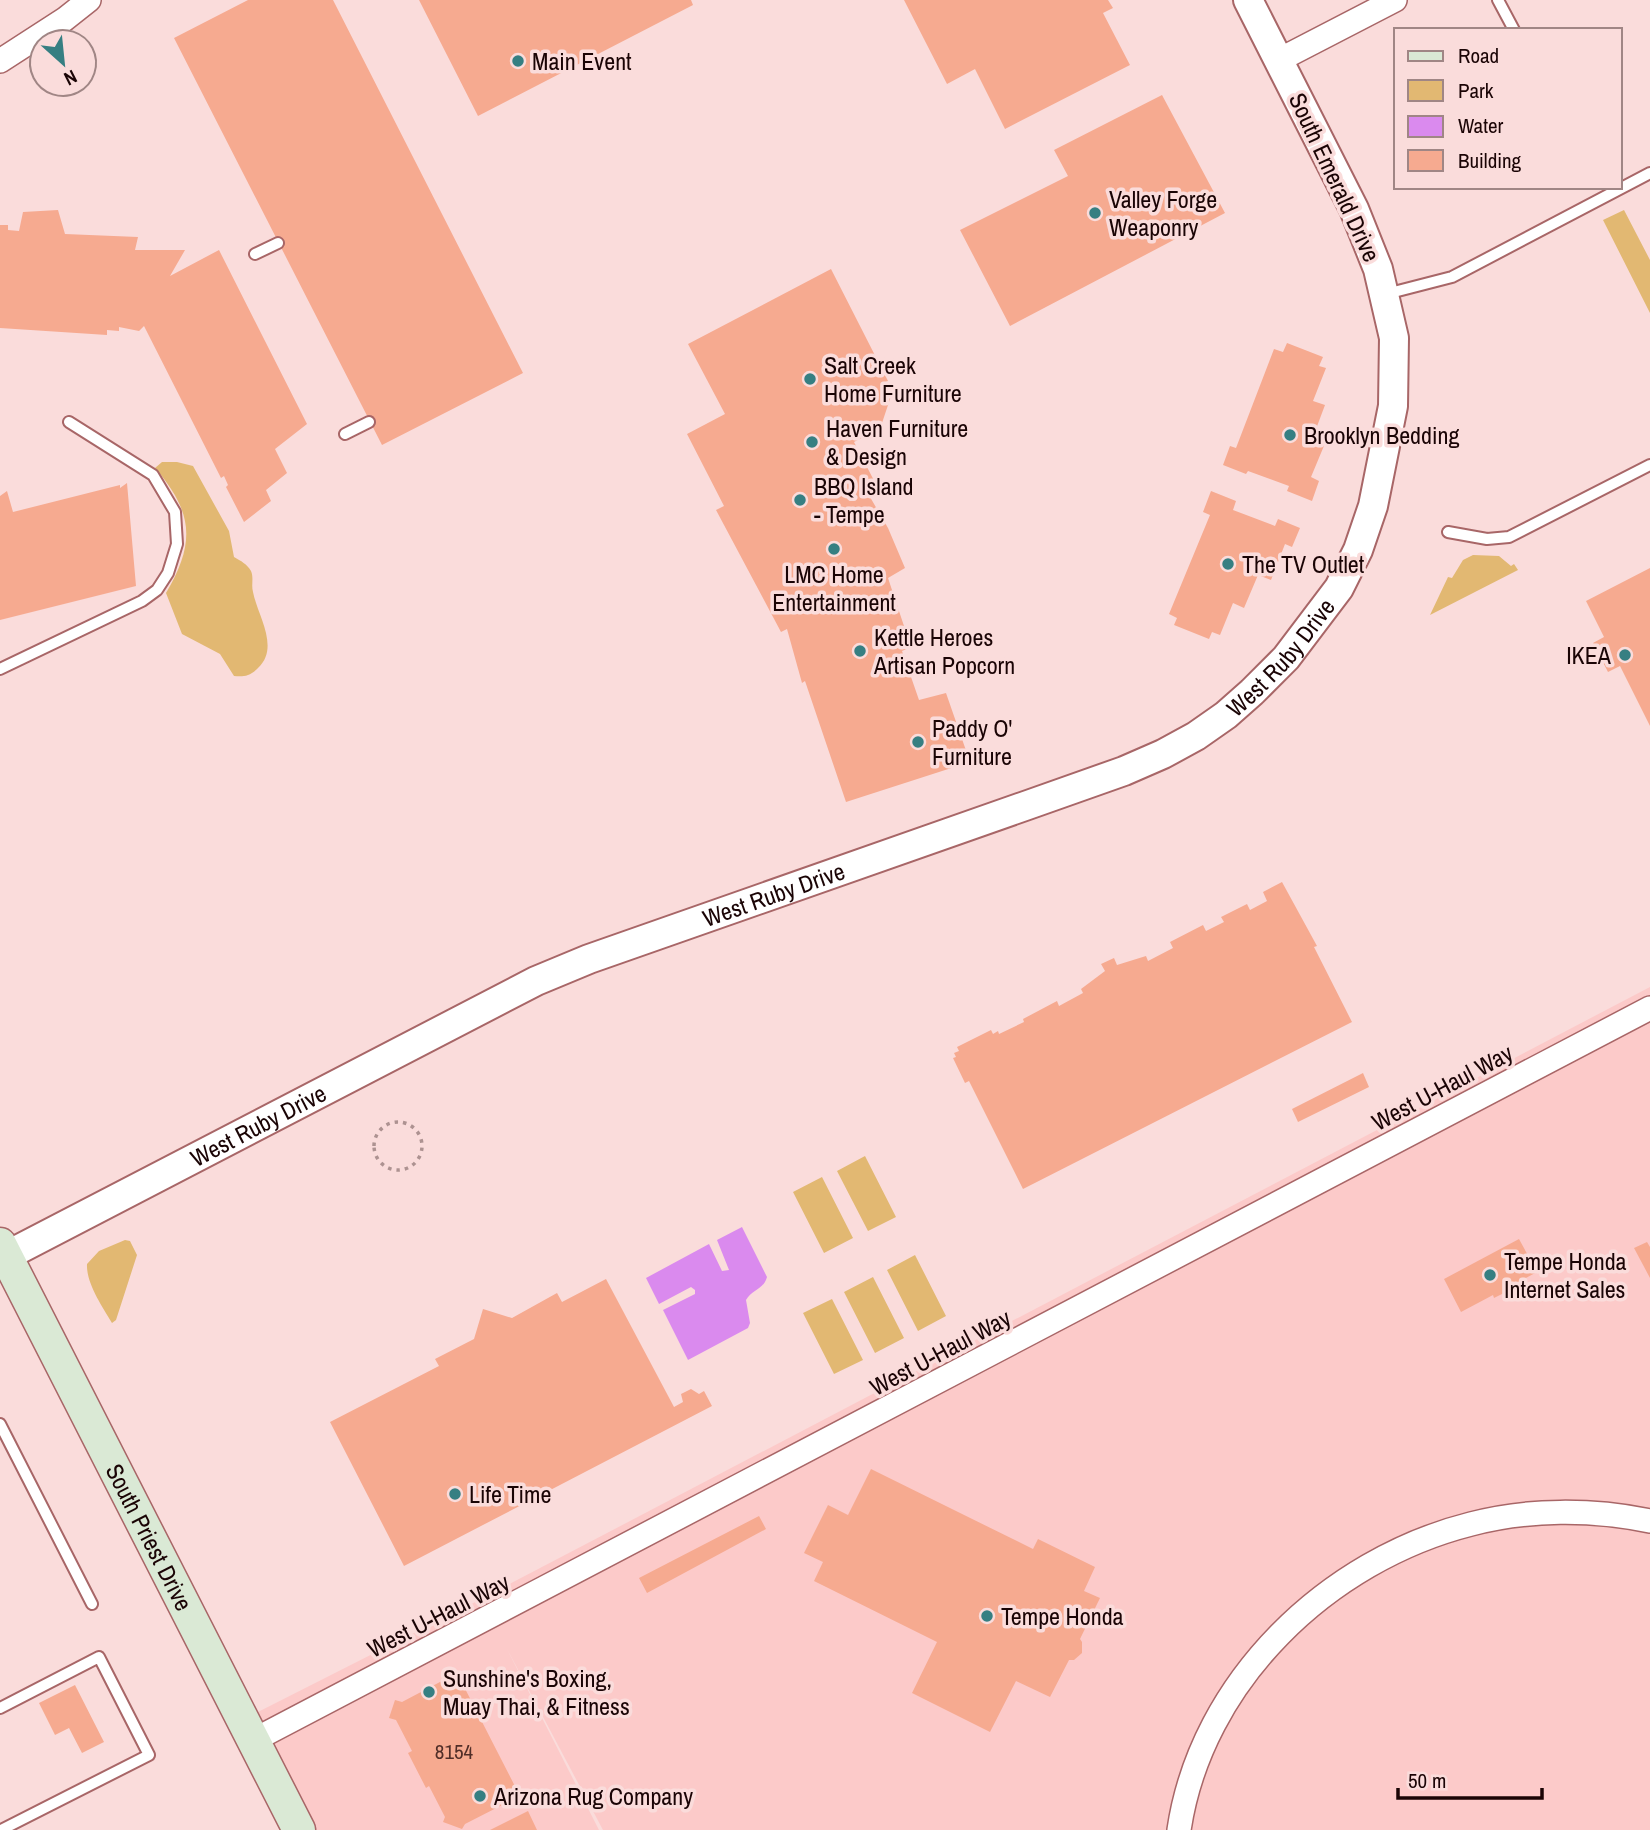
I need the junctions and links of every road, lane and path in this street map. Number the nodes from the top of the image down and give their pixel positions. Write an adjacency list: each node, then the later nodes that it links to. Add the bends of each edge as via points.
1 (89, 0): 7 (street)
2 (1248, 0): 6 (street, South Emerald Drive)
3 (1395, 0): 6 (street)
4 (1498, 0): 5 (lane)
5 (1513, 28)
6 (1279, 60): 15 (street, South Emerald Drive, via 1354,209)
7 (0, 61)
8 (1650, 173): 9 (lane)
9 (1622, 188)
10 (1598, 189): 12 (lane)
11 (1619, 189): 12 (lane)
12 (1602, 198): 15 (lane, via 1452,277)
13 (278, 243): 14 (lane)
14 (256, 254)
15 (1385, 294): 16 (street, South Emerald Drive, via 1394,338)
16 (1393, 406): 25 (street, West Ruby Drive, via 1373,506 1339,588 1286,658 1226,715 1196,736 1125,771 589,958)
17 (69, 422): 22 (lane, via 153,475 175,512 177,544 168,573 157,590 142,601)
18 (369, 422): 19 (lane)
19 (345, 434)
20 (1650, 465): 21 (lane, via 1509,537 1487,539)
21 (1448, 532)
22 (0, 669)
23 (1650, 1008): 30 (street, West U-Haul Way)
24 (405, 1169): 24 (path, via 420,1157 420,1136 410,1125 389,1124 375,1138 374,1152 386,1168)
25 (3, 1250): 30 (main road, South Priest Drive)
26 (0, 1424): 28 (lane)
27 (1650, 1521): 33 (street, via 1581,1513 1503,1517 1432,1535 1357,1572 1322,1596 1278,1637 1233,1691 1194,1771)
28 (93, 1604)
29 (0, 1709): 31 (lane, via 99,1657 149,1755)
30 (254, 1740): 32 (main road, South Priest Drive)
31 (1, 1830)
32 (299, 1830)
33 (1179, 1830)

